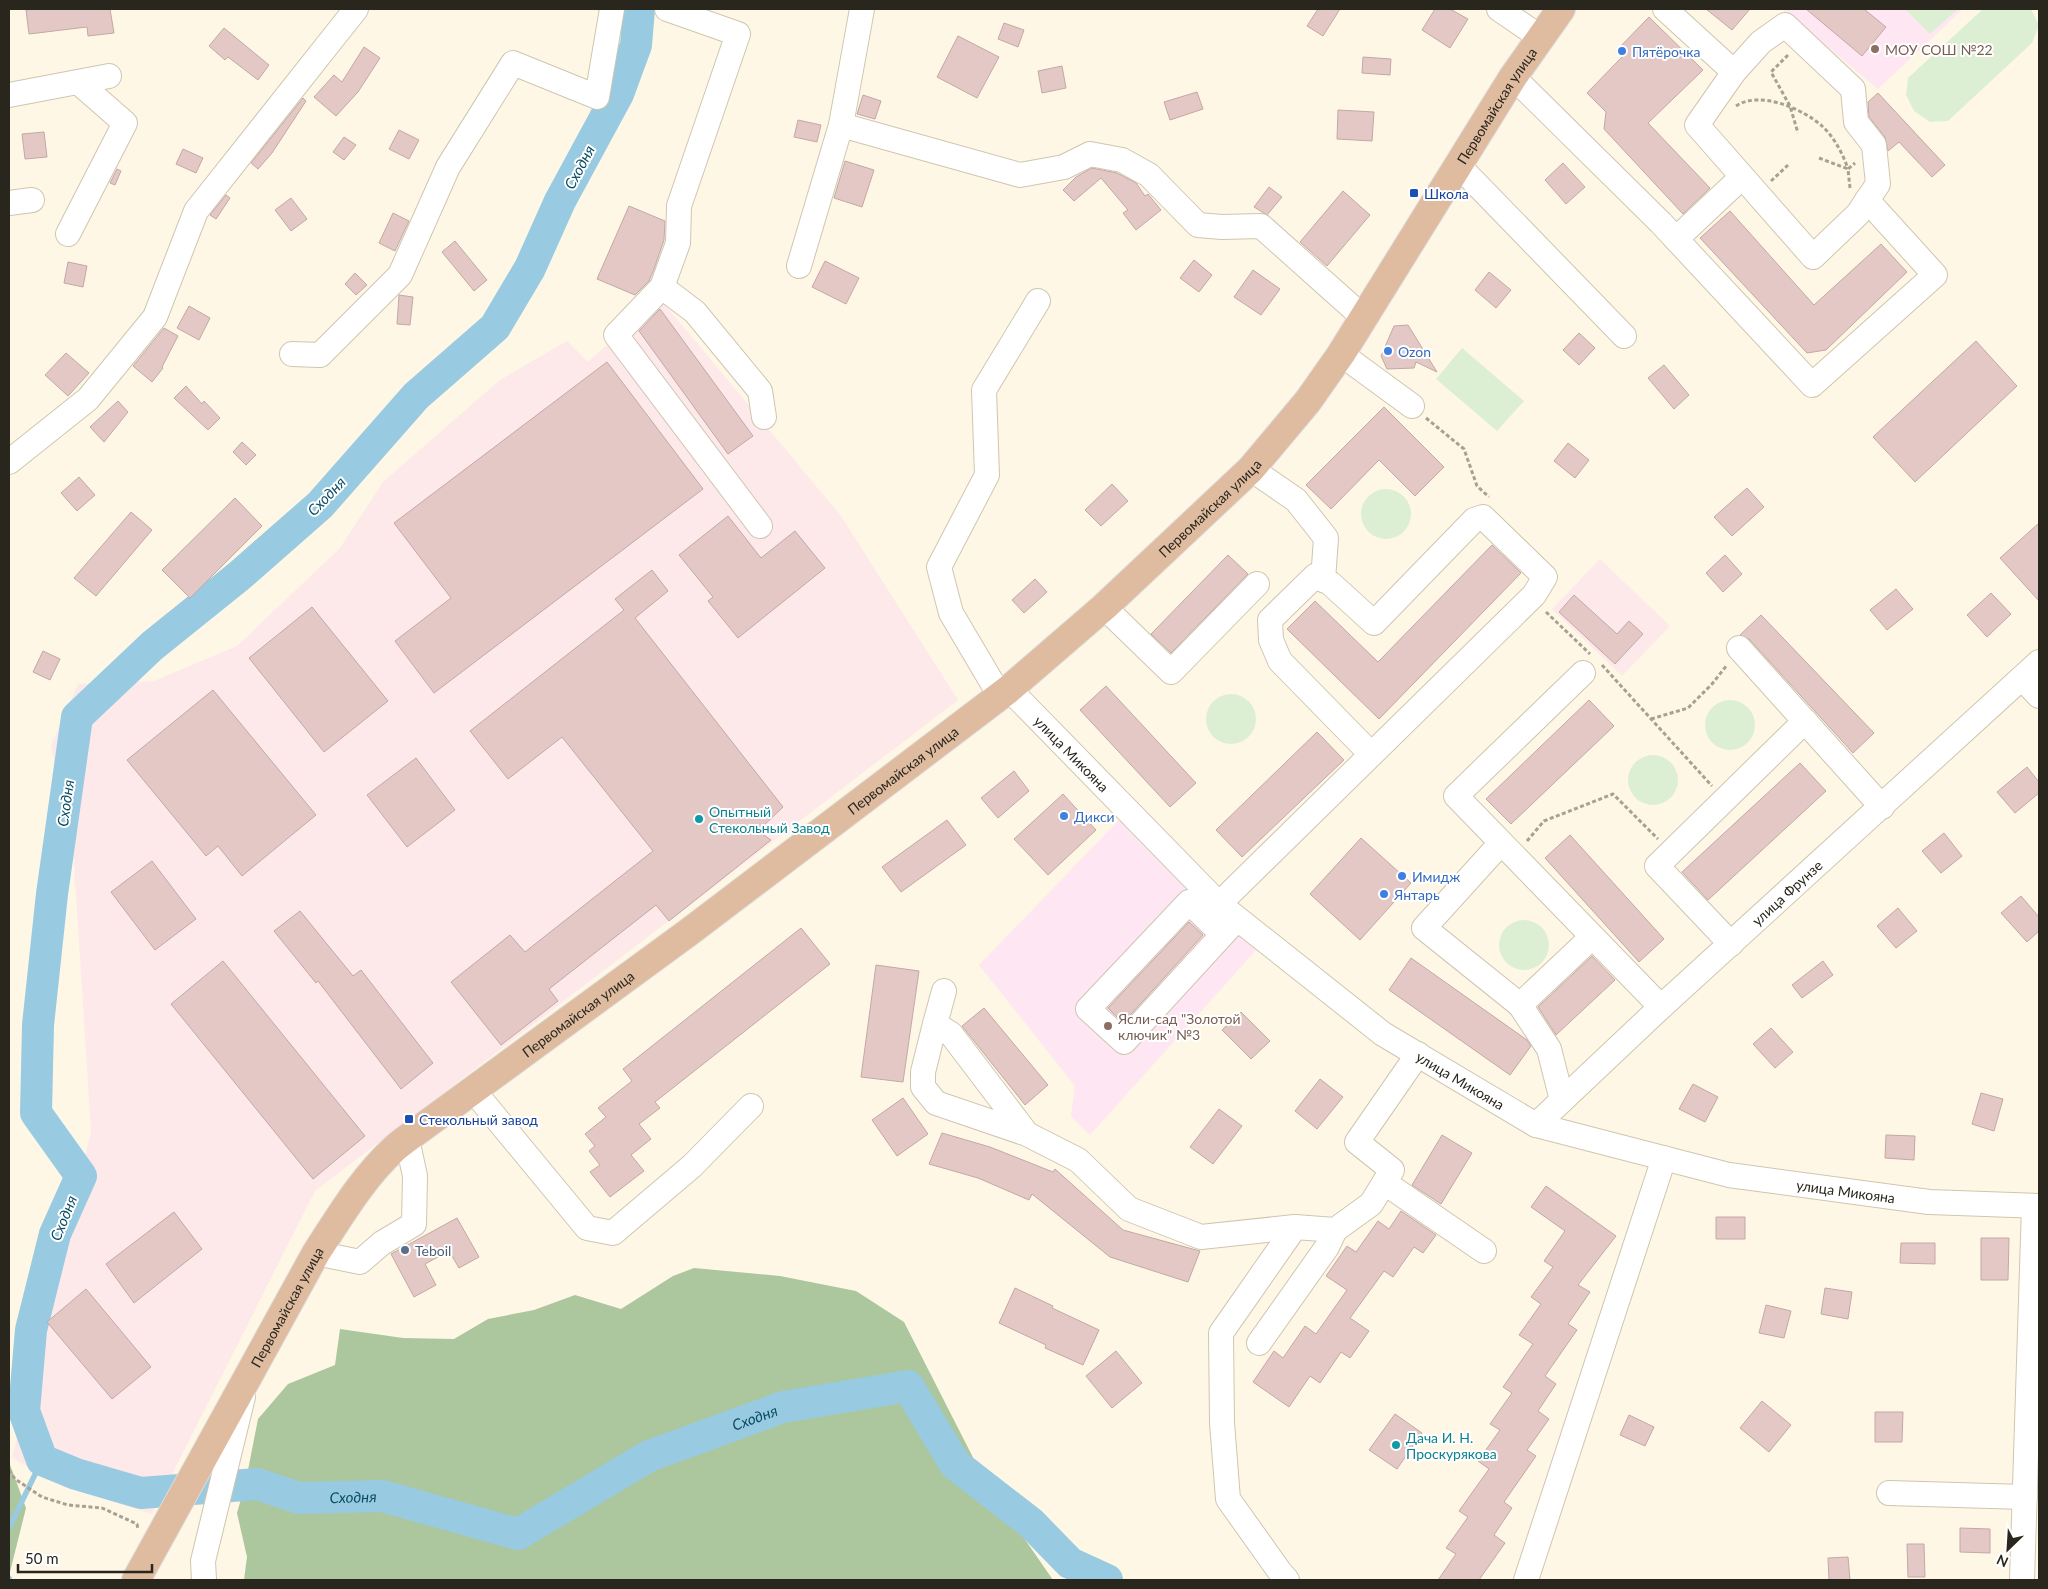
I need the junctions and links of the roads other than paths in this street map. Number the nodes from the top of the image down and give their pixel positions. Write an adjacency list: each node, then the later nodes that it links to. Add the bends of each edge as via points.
1 (356, 9): 31 (street, via 196,210 155,317 88,399)
2 (612, 9): 27 (street, via 597,97 513,63 448,167 400,275 320,355)
3 (667, 9): 23 (street, via 738,34 679,206 678,243)
4 (862, 9): 14 (street)
5 (1499, 9): 8 (street)
6 (1561, 9): 8 (main road, Первомайская улица)
7 (1665, 9): 9 (street)
8 (1540, 37): 11 (main road, Первомайская улица)
9 (1734, 72): 16 (street, via 1697,125); 17 (street, via 1761,42 1785,25 1853,89 1856,122 1874,145 1878,184)
10 (109, 76): 12 (street)
11 (1513, 77): 15 (main road, Первомайская улица); 21 (street)
12 (78, 82): 13 (street); 20 (street, via 125,123)
13 (9, 96)
14 (841, 125): 22 (street); 25 (street, via 1020,175 1064,167 1090,154 1122,160 1149,175 1198,225 1261,226)
15 (1458, 166): 25 (main road, Первомайская улица); 26 (street)
16 (1753, 176): 17 (street, via 1813,257 1858,214); 21 (street)
17 (1858, 197): 21 (street, via 1935,275 1812,385)
18 (32, 200): 19 (street)
19 (9, 203)
20 (68, 234)
21 (1676, 239)
22 (798, 266)
23 (662, 287): 30 (street, via 695,312 760,391); 33 (street, via 616,335)
24 (1038, 302): 40 (street, улица Микояна, via 984,390 987,475 939,567 952,613)
25 (1364, 318): 28 (main road, Первомайская улица)
26 (1624, 336)
27 (292, 354)
28 (1341, 354): 29 (street); 32 (main road, Первомайская улица, via 1308,401)
29 (1412, 406)
30 (764, 417)
31 (9, 462)
32 (1251, 469): 34 (street, via 1296,500 1326,538); 36 (main road, Первомайская улица)
33 (760, 526)
34 (1323, 580): 43 (street, via 1315,576 1270,620 1271,640 1280,661); 43 (street, via 1374,623 1474,520 1483,517 1545,577 1534,595)
35 (1257, 584): 36 (street, via 1171,672)
36 (1104, 607): 40 (main road, Первомайская улица)
37 (1739, 648): 42 (street)
38 (1593, 669): 45 (street, via 1456,796)
39 (2031, 670): 41 (street); 44 (street, улица Фрунзе)
40 (1005, 693): 46 (street, улица Микояна); 55 (main road, Первомайская улица, via 697,926)
41 (2039, 696)
42 (1805, 721): 44 (street); 49 (street, via 1657,866)
43 (1371, 754): 46 (street)
44 (1882, 807): 49 (street, улица Фрунзе)
45 (1508, 849): 48 (street); 51 (street, via 1424,928)
46 (1219, 904): 47 (street, улица Микояна)
47 (1230, 926): 47 (street, via 1124,1042 1088,1009 1189,902); 54 (street, улица Микояна, via 1383,1034)
48 (1592, 937): 51 (street); 52 (street)
49 (1731, 944): 52 (street, улица Фрунзе)
50 (944, 991): 53 (street)
51 (1520, 1005): 56 (street, via 1549,1049)
52 (1661, 1007): 56 (street, улица Фрунзе)
53 (935, 1024): 59 (street, via 951,1034); 59 (street, via 923,1072 923,1087 936,1103)
54 (1418, 1054): 58 (street, улица Микояна); 62 (street, via 1357,1142 1392,1170)
55 (473, 1090): 57 (street, via 587,1228 613,1233 692,1166); 60 (main road, Первомайская улица)
56 (1562, 1100): 58 (street, улица Фрунзе)
57 (751, 1106)
58 (1536, 1125): 61 (street, улица Микояна)
59 (1027, 1134): 64 (street, via 1078,1160 1129,1209 1201,1237)
60 (407, 1139): 67 (main road, Первомайская улица, via 375,1168); 67 (street, via 415,1176 414,1224 382,1242 360,1262)
61 (1664, 1158): 63 (street, улица Микояна, via 1729,1175 1929,1202); 75 (street)
62 (1385, 1183): 65 (street, via 1372,1204); 66 (street)
63 (2037, 1206): 70 (street)
64 (1295, 1227): 65 (street); 74 (street, via 1220,1333 1228,1499)
65 (1335, 1230): 68 (street, via 1327,1247)
66 (1484, 1251)
67 (316, 1253): 69 (main road, Первомайская улица, via 246,1382)
68 (1259, 1343)
69 (219, 1452): 72 (main road, Первомайская улица, via 145,1542); 73 (street, via 215,1513 203,1561)
70 (2030, 1492): 71 (street); 76 (street)
71 (1889, 1493)
72 (136, 1580)
73 (204, 1580)
74 (1287, 1580)
75 (1526, 1580)
76 (2022, 1580)

